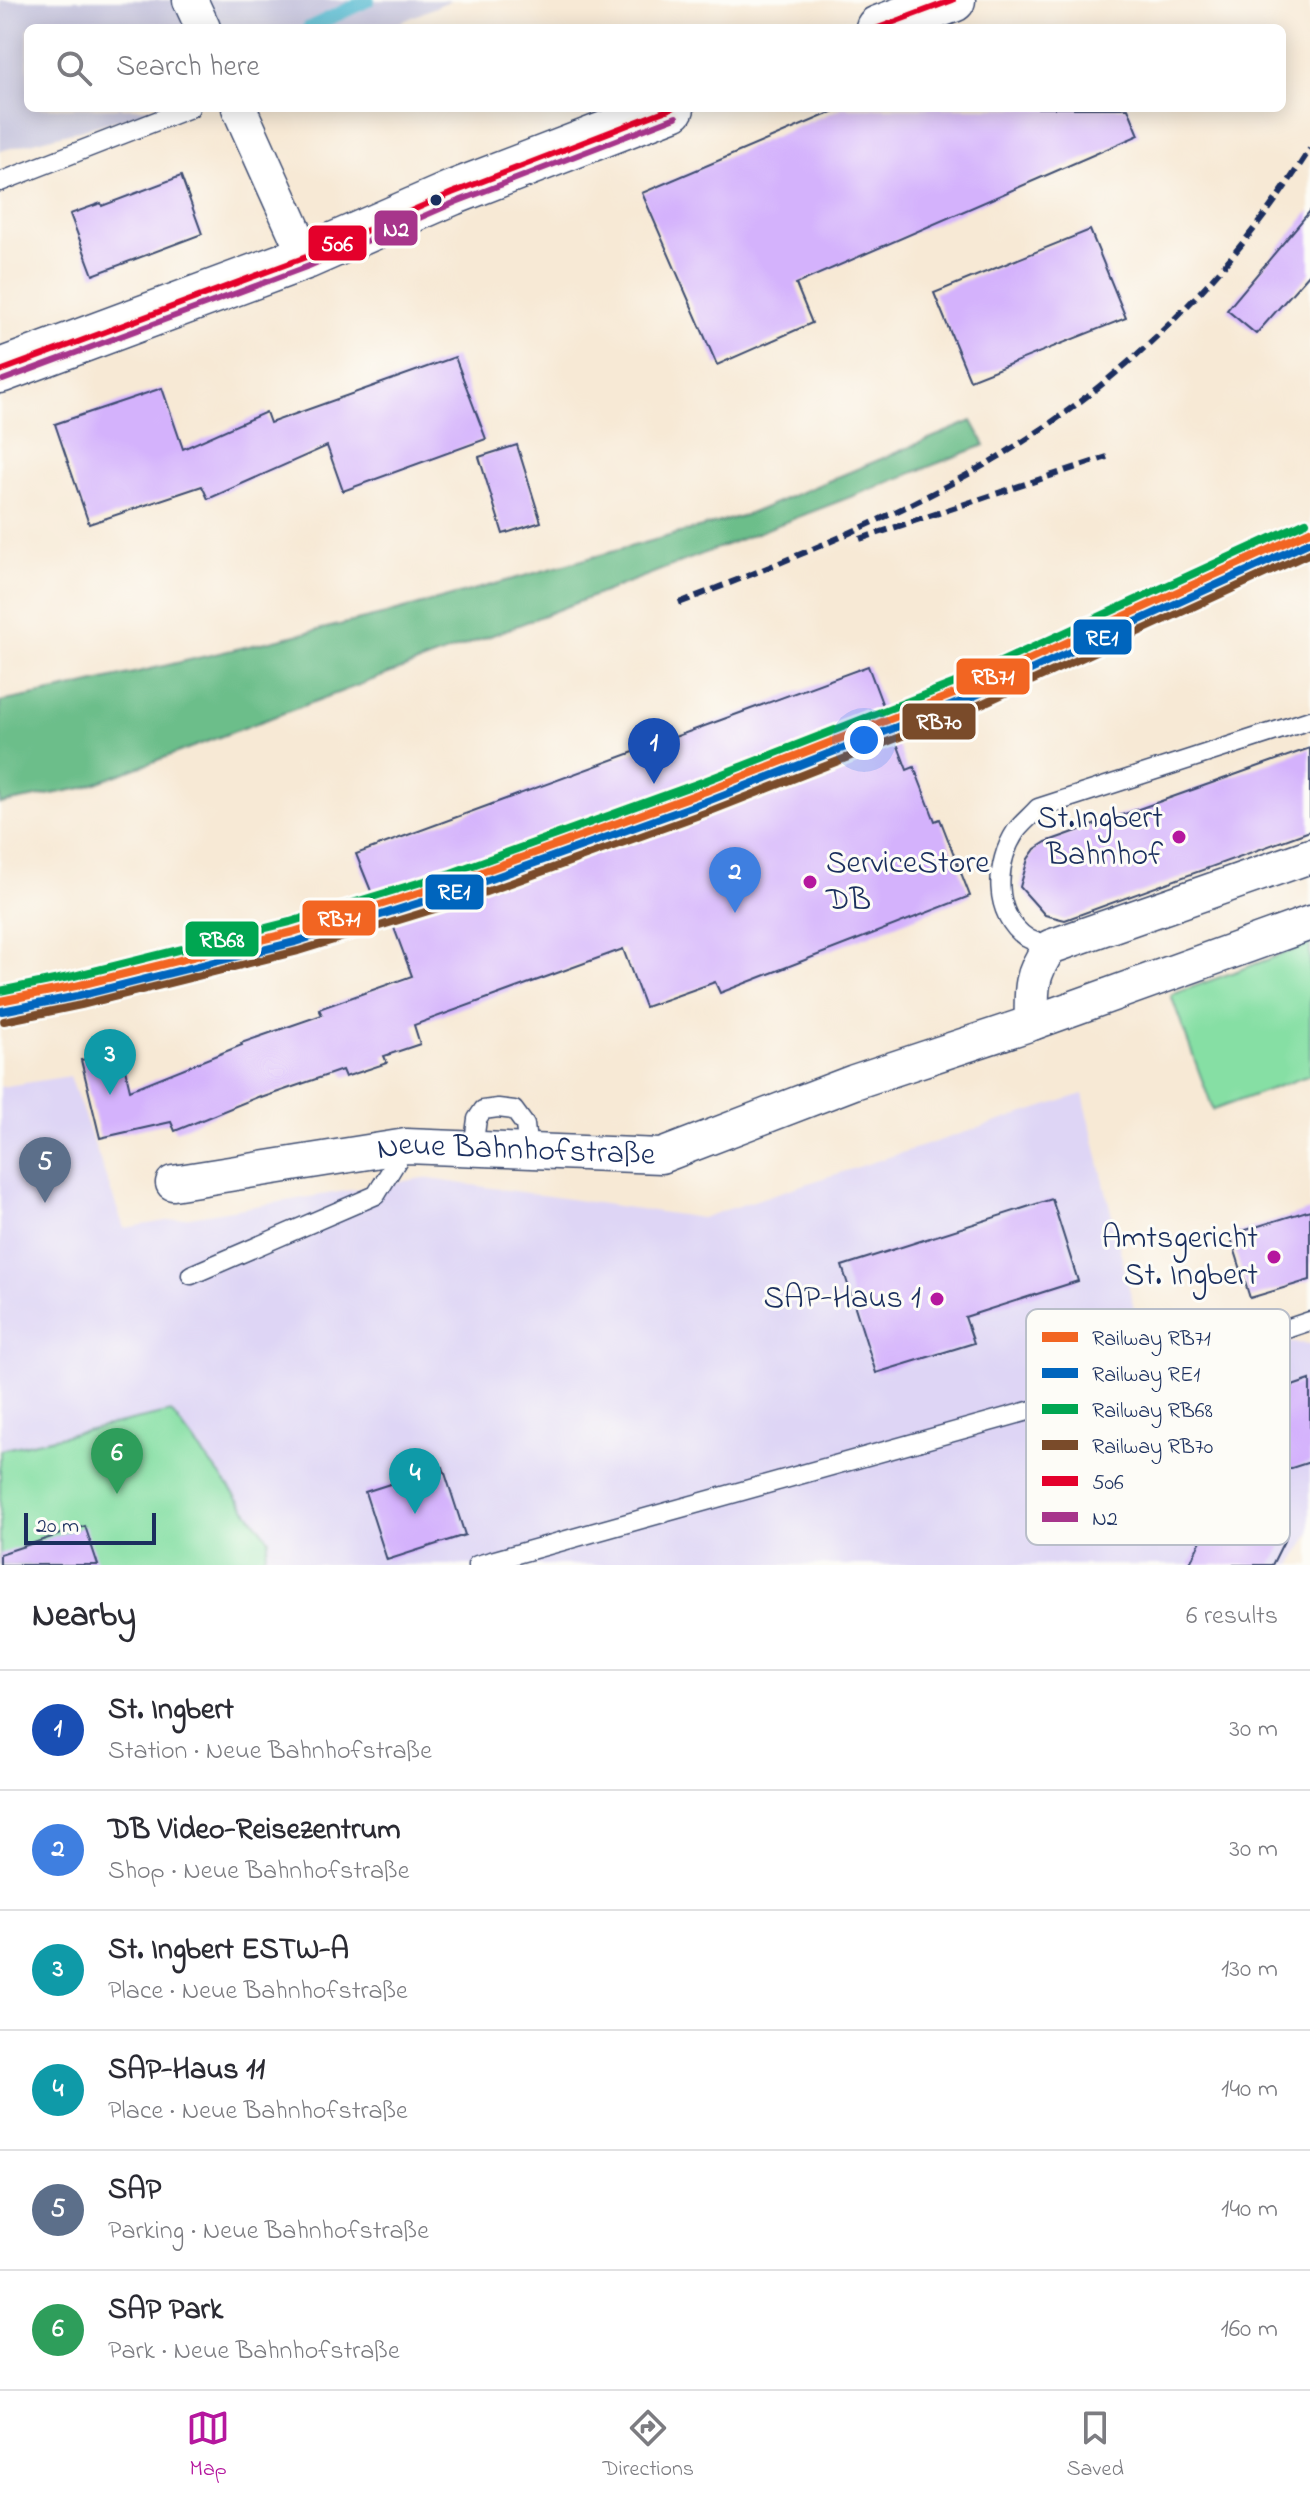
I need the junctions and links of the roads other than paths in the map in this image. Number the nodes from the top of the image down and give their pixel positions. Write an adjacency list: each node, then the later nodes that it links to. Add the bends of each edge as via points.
1 (190, 0): 2 (street)
2 (201, 24)
3 (180, 112): 6 (lane)
4 (241, 112): 7 (street)
5 (662, 112): 7 (main road, via 452,193)
6 (0, 182)
7 (306, 257): 8 (main road)
8 (0, 371)
9 (1310, 720): 12 (lane, via 1038,808 1016,830 999,887 1008,915 1026,938)
10 (1310, 856): 12 (street)
11 (1310, 923): 13 (street, Neue Bahnhofstraße)
12 (1050, 947): 13 (street, via 1031,986)
13 (1032, 1023): 14 (street, Neue Bahnhofstraße, via 854,1082 661,1156)
14 (406, 1146): 15 (street, Neue Bahnhofstraße); 16 (lane, via 376,1195)
15 (173, 1183)
16 (191, 1275)
17 (1310, 1321): 18 (lane)
18 (1290, 1328)
19 (1026, 1412): 20 (lane)
20 (477, 1565)

